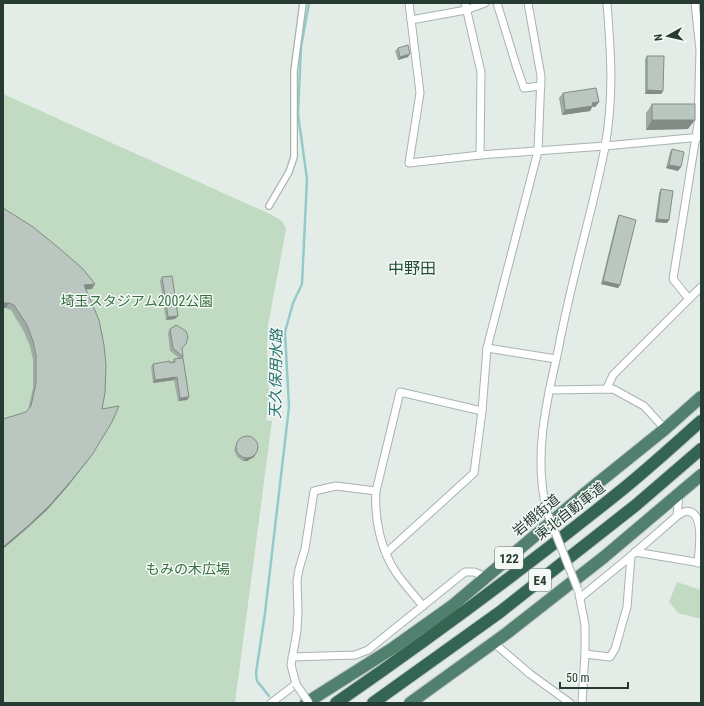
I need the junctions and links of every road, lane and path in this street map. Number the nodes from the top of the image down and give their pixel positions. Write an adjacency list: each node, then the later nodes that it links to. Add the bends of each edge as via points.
1 (303, 3): 15 (street, via 294,71 294,157 289,172)
2 (409, 3): 9 (street)
3 (485, 3): 8 (street)
4 (497, 3): 10 (street, via 524,88)
5 (528, 3): 10 (street)
6 (607, 3): 12 (street, via 612,91)
7 (695, 3): 11 (street, via 700,50)
8 (466, 6): 9 (street); 14 (street, via 481,72)
9 (411, 20): 14 (street, via 420,93 408,162)
10 (541, 86): 13 (street)
11 (698, 137): 12 (street); 17 (street, via 673,279)
12 (605, 146): 13 (street); 19 (street)
13 (538, 151): 14 (street); 18 (street)
14 (480, 155)
15 (269, 206)
16 (701, 287): 17 (street)
17 (689, 299): 20 (street, via 613,375)
18 (487, 348): 19 (street); 23 (street)
19 (556, 359): 21 (street)
20 (607, 388): 21 (street); 25 (street, via 644,406)
21 (549, 390): 35 (street, bridge, via 543,422 540,480 546,512)
22 (701, 397): 25 (highway, 岩槻街道 / 122)
23 (482, 411): 28 (street, via 400,392); 31 (street, via 474,473)
24 (701, 421): 45 (highway, 東北自動車道 / E4, via 624,488 489,594)
25 (665, 430): 34 (highway, 岩槻街道 / 122)
26 (701, 449): 46 (highway, E4, via 636,505 500,612)
27 (701, 475): 29 (highway)
28 (376, 491): 31 (street, via 378,524); 40 (street, via 336,486 314,491 305,549 298,569 297,631)
29 (679, 495): 30 (street); 37 (highway)
30 (677, 516): 32 (street); 33 (street, via 688,511 698,518 701,530)
31 (386, 553): 36 (street, via 396,573)
32 (633, 554): 33 (street); 35 (street); 39 (street, via 627,606 615,649 610,657)
33 (700, 563)
34 (486, 577): 36 (street, via 474,572 465,572); 41 (highway, 岩槻街道 / 122, via 452,606)
35 (581, 597): 39 (street, via 585,625)
36 (423, 606): 38 (street)
37 (494, 643): 47 (highway); 48 (street, via 530,674)
38 (364, 651): 40 (street, via 355,655); 41 (street)
39 (585, 654): 49 (street)
40 (292, 657): 42 (street)
41 (374, 660): 44 (highway, 岩槻街道 / 122)
42 (296, 684): 43 (street); 44 (street, bridge)
43 (271, 703)
44 (307, 703)
45 (336, 703)
46 (373, 703)
47 (410, 703)
48 (570, 703)
49 (582, 703)

